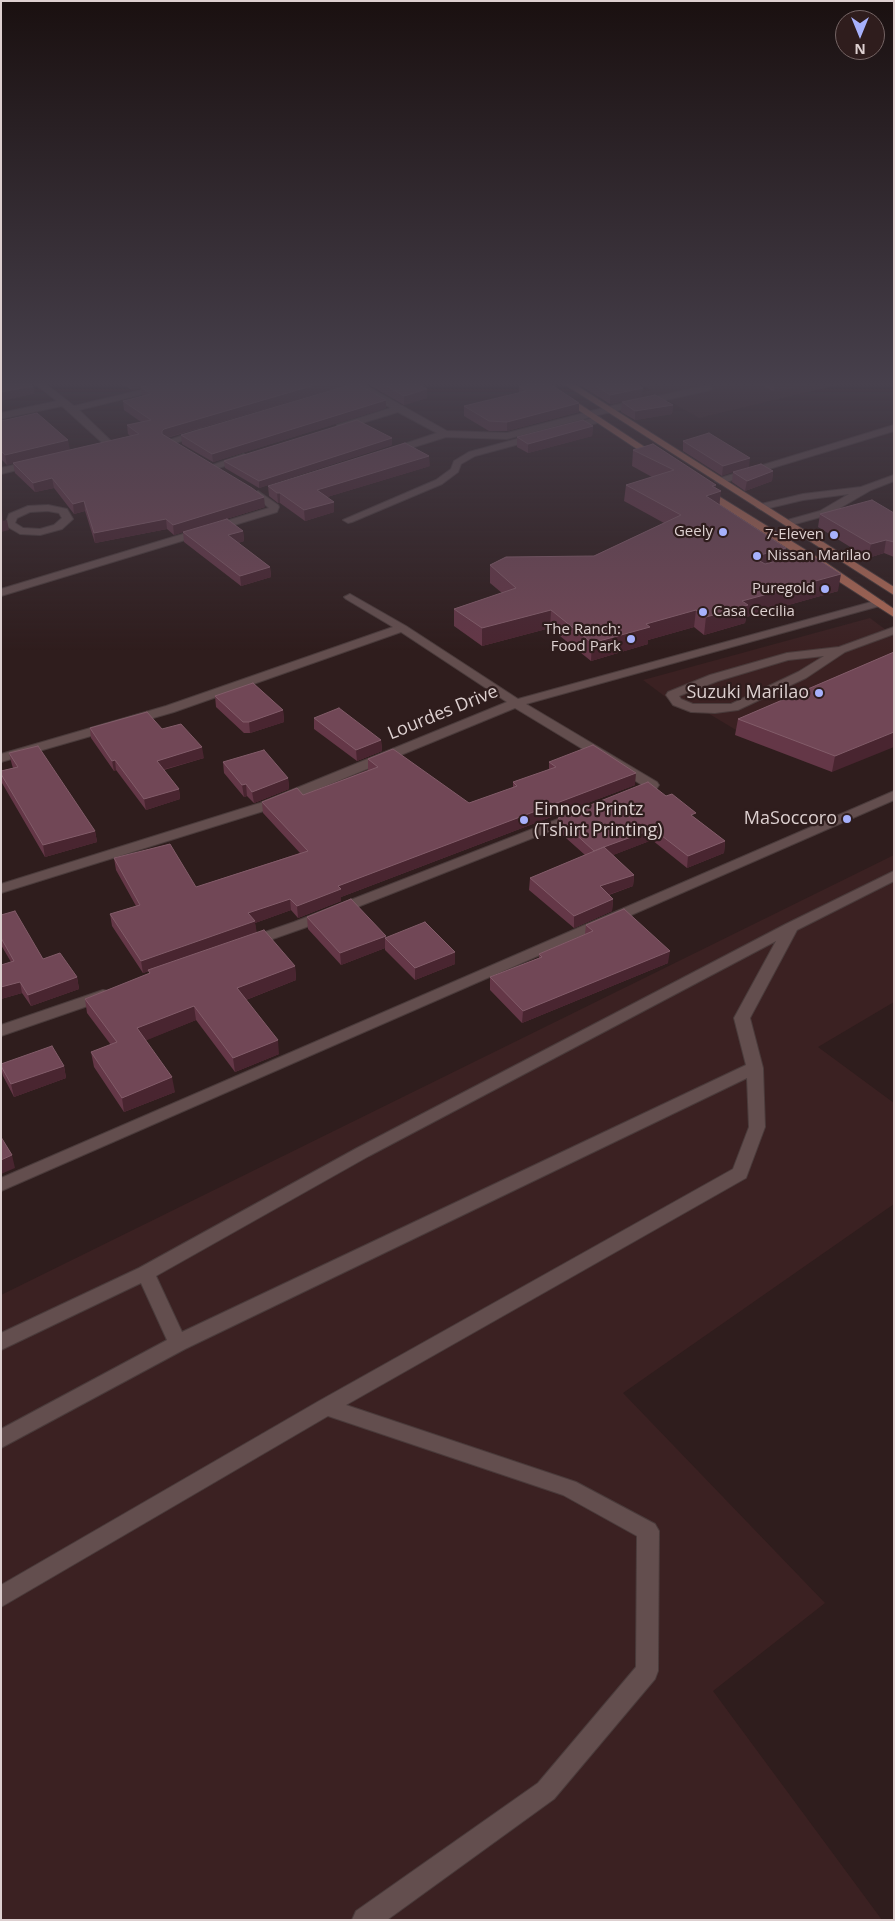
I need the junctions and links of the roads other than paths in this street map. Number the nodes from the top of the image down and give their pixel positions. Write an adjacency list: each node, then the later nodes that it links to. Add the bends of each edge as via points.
1 (220, 472): 5 (street)
2 (452, 472): 12 (street, via 439,482)
3 (705, 472): 7 (highway)
4 (751, 472): 7 (street)
5 (228, 476)
6 (894, 478): 9 (street)
7 (720, 481): 11 (highway)
8 (697, 485): 15 (highway)
9 (867, 488): 11 (street, via 802,497); 13 (street, via 824,513)
10 (259, 492): 18 (street, via 274,506 273,510)
11 (760, 507): 13 (highway)
12 (348, 520)
13 (788, 523): 17 (highway)
14 (6, 525): 14 (street, via 20,531 40,532 58,528 68,519 64,512 48,508 28,509 13,516)
15 (818, 562): 16 (street); 20 (highway)
16 (800, 566)
17 (894, 592)
18 (1, 593)
19 (350, 597): 22 (street)
20 (879, 604): 21 (highway); 25 (street, Lourdes Drive)
21 (894, 614)
22 (402, 628): 25 (street); 26 (street, via 170,709)
23 (894, 630): 24 (street)
24 (841, 650): 24 (street, via 802,675 734,707 691,708 677,702 672,695 714,678 787,657)
25 (516, 703): 27 (street, via 652,785); 31 (street, Lourdes Drive, via 265,806)
26 (1, 758)
27 (634, 792)
28 (894, 796): 37 (street)
29 (589, 810): 33 (street)
30 (894, 875): 32 (street)
31 (1, 889)
32 (790, 927): 36 (street, via 742,1018); 38 (street, via 363,1152)
33 (234, 948)
34 (113, 991): 35 (street)
35 (1, 1031)
36 (755, 1068): 40 (street); 41 (street, via 758,1127 740,1173)
37 (1, 1185)
38 (145, 1274): 39 (street); 40 (street)
39 (1, 1342)
40 (178, 1343): 42 (street)
41 (326, 1407): 43 (street); 44 (street, via 570,1488 648,1531 647,1671 546,1791)
42 (1, 1439)
43 (1, 1596)
44 (366, 1920)

